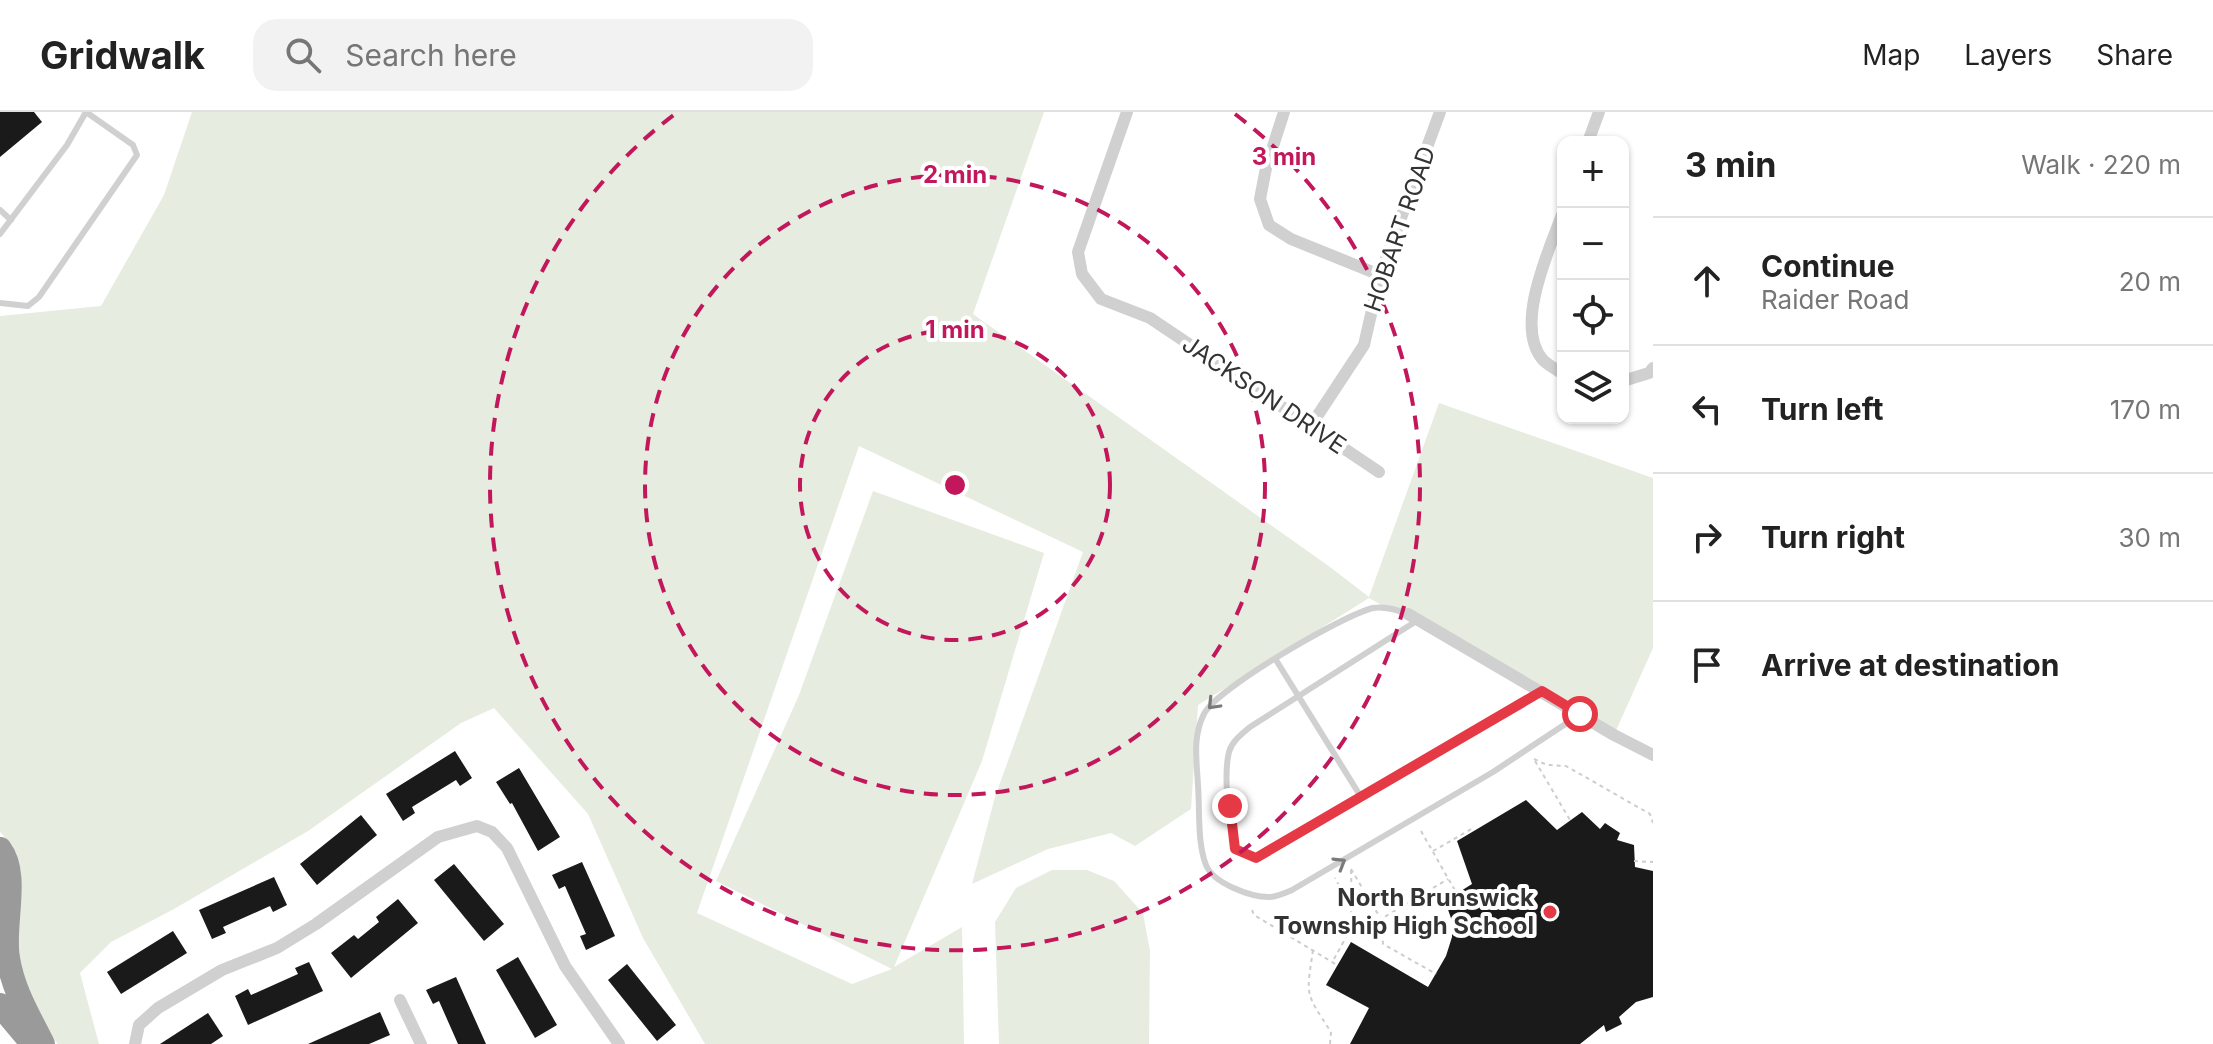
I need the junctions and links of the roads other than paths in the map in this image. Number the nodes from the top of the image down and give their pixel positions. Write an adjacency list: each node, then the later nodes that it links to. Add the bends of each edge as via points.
1 (86, 112): 8 (lane); 12 (lane, via 133,145 137,155 39,297 28,306)
2 (1127, 112): 16 (street, JACKSON DRIVE, via 1078,252 1082,274 1101,299 1150,318)
3 (1284, 112): 11 (street, via 1260,199 1269,225)
4 (1440, 112): 11 (street, HOBART ROAD)
5 (1599, 112): 6 (street)
6 (1590, 136)
7 (0, 210): 8 (lane)
8 (11, 220): 10 (lane)
9 (1557, 229): 14 (street, via 1535,290 1531,334 1542,359)
10 (0, 234)
11 (1380, 275): 16 (street, HOBART ROAD, via 1364,345)
12 (0, 303)
13 (1653, 368): 15 (street)
14 (1557, 370)
15 (1629, 379)
16 (1310, 427): 17 (street, JACKSON DRIVE)
17 (1379, 472)
18 (1413, 617): 19 (lane, via 1392,608 1374,608); 20 (street); 21 (lane)
19 (1276, 660): 21 (lane); 22 (lane, one-way to 22, via 1230,687 1205,711 1196,734 1206,867 1233,887 1270,897 1365,848)
20 (1542, 691): 22 (street); 24 (lane)
21 (1298, 697): 24 (lane); 24 (lane, via 1250,727 1230,749 1227,774 1235,849 1256,858)
22 (1580, 714): 23 (street)
23 (1653, 755)
24 (1361, 797)
25 (0, 849): 29 (highway, via 9,877 9,966)
26 (400, 1000): 31 (street)
27 (0, 1005): 28 (highway)
28 (32, 1044)
29 (43, 1044)
30 (135, 1044): 32 (street, via 139,1025 158,1008 222,970 290,940 438,837 477,826 492,832 507,848 565,966)
31 (421, 1044)
32 (619, 1044)

